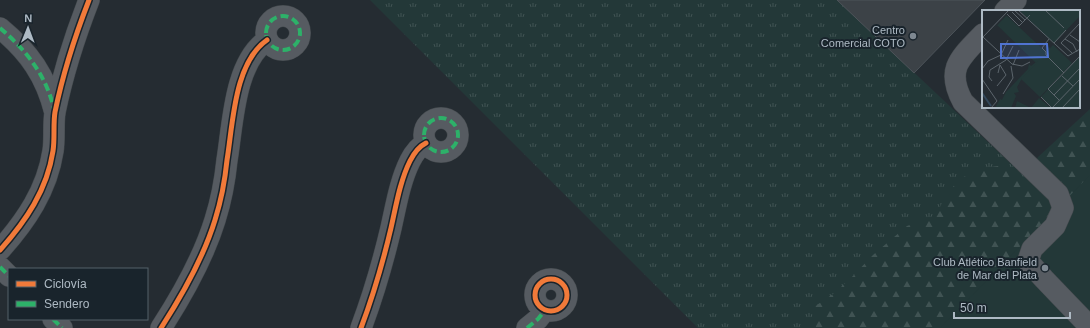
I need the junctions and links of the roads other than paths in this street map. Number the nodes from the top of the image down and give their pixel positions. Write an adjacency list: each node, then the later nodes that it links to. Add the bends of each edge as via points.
1 (89, 0): 7 (street, via 72,43)
2 (1016, 0): 3 (street)
3 (1006, 10)
4 (0, 28): 7 (street, via 19,44 39,70)
5 (982, 35): 14 (street, via 961,57 956,68 957,91 963,102 1058,194 1063,208 1055,226 1032,249 1028,261)
6 (267, 40): 16 (street, via 252,54 239,88 215,220 193,276)
7 (55, 114): 9 (street, via 53,150 43,187 24,221)
8 (426, 143): 17 (street, via 415,152 405,174 385,254)
9 (0, 250)
10 (0, 267): 11 (street)
11 (8, 275)
12 (545, 310): 18 (street, via 538,320)
13 (54, 320): 15 (street)
14 (1090, 327)
15 (62, 328)
16 (161, 328)
17 (361, 328)
18 (527, 328)

